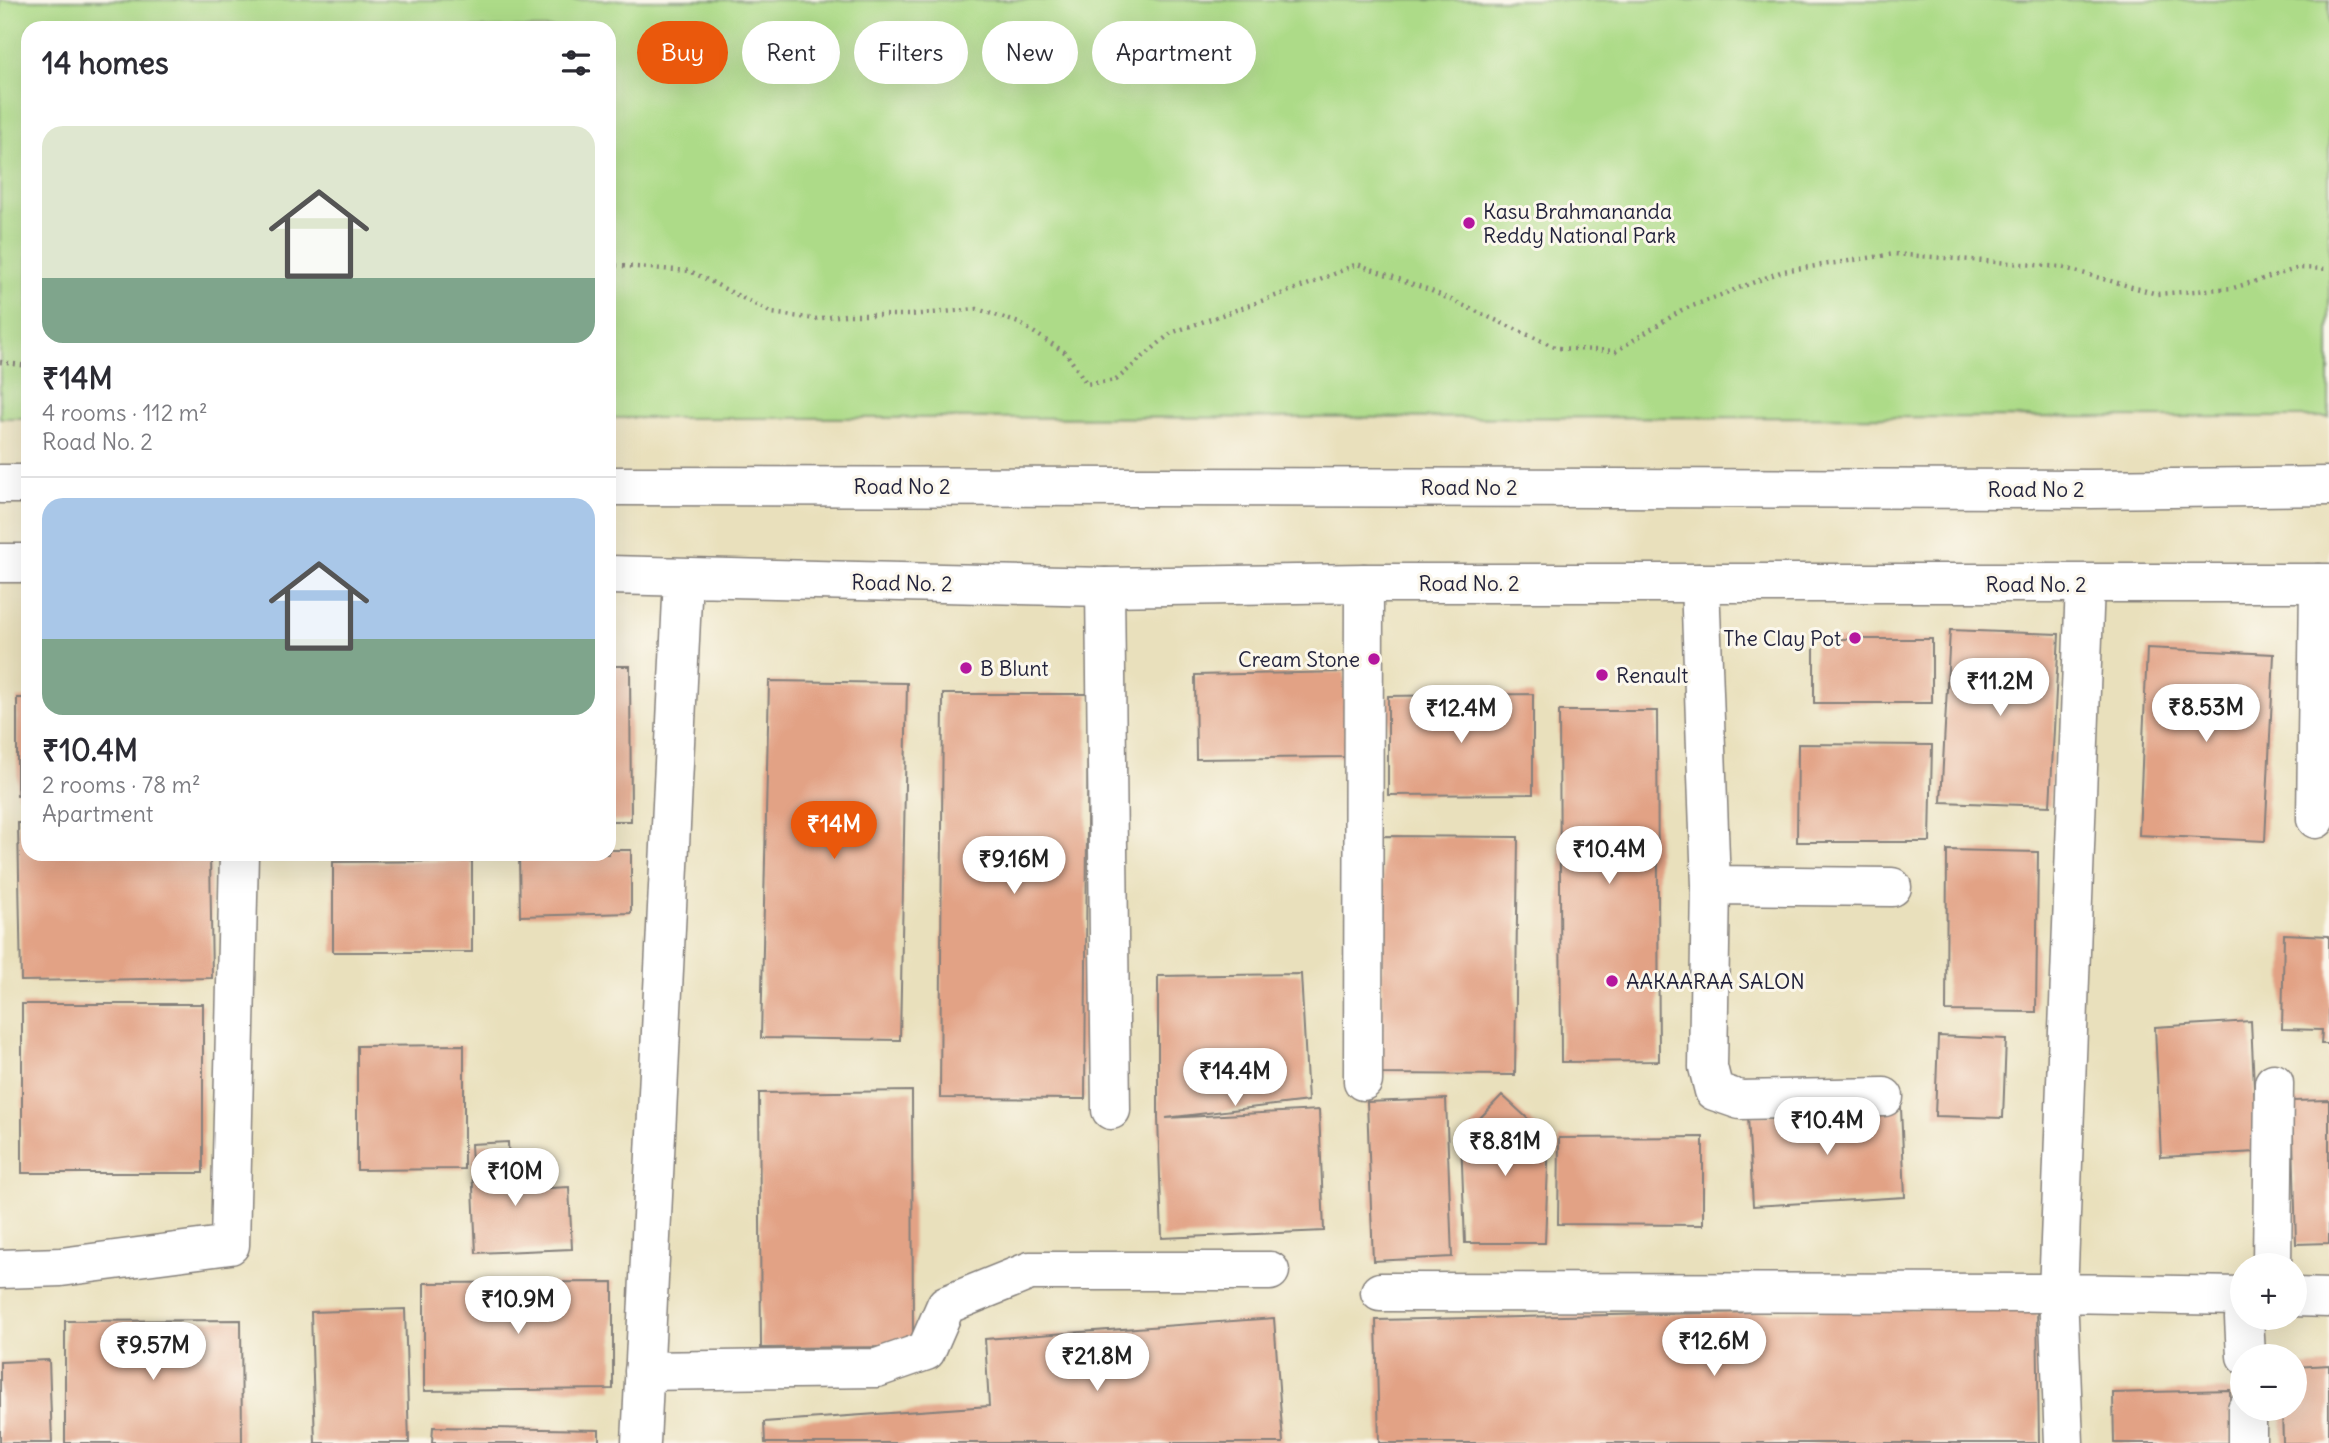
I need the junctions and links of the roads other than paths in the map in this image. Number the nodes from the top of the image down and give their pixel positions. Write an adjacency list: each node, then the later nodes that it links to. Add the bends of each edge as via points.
1 (0, 484): 2 (main road)
2 (21, 484)
3 (2329, 485): 4 (main road, Road No 2, via 2091,489)
4 (616, 486)
5 (0, 563): 6 (main road)
6 (21, 563)
7 (616, 575): 8 (main road, Road No. 2)
8 (683, 578): 13 (main road, Road No. 2); 30 (main road)
9 (1364, 583): 10 (main road, Road No. 2); 13 (main road, Road No. 2); 18 (main road)
10 (1700, 583): 12 (main road, Road No. 2); 16 (main road)
11 (2324, 583): 12 (main road, Road No. 2); 14 (main road)
12 (2085, 584): 26 (main road)
13 (1105, 587): 21 (main road)
14 (2316, 819)
15 (239, 861): 23 (main road, via 229,1245 61,1267)
16 (1711, 885): 17 (main road); 20 (main road, via 1708,1066 1714,1091 1740,1100)
17 (1892, 887)
18 (1363, 1081)
19 (2274, 1083): 22 (main road)
20 (1884, 1097)
21 (1111, 1110)
22 (2272, 1253)
23 (0, 1269)
24 (1270, 1271): 30 (main road, via 1030,1271 946,1305 926,1351 877,1368)
25 (1380, 1292): 26 (main road)
26 (2058, 1293): 27 (main road); 33 (main road)
27 (2230, 1296)
28 (2307, 1297): 29 (main road)
29 (2329, 1298)
30 (644, 1371): 32 (main road)
31 (2247, 1421): 34 (main road)
32 (641, 1443)
33 (2064, 1443)
34 (2247, 1443)

